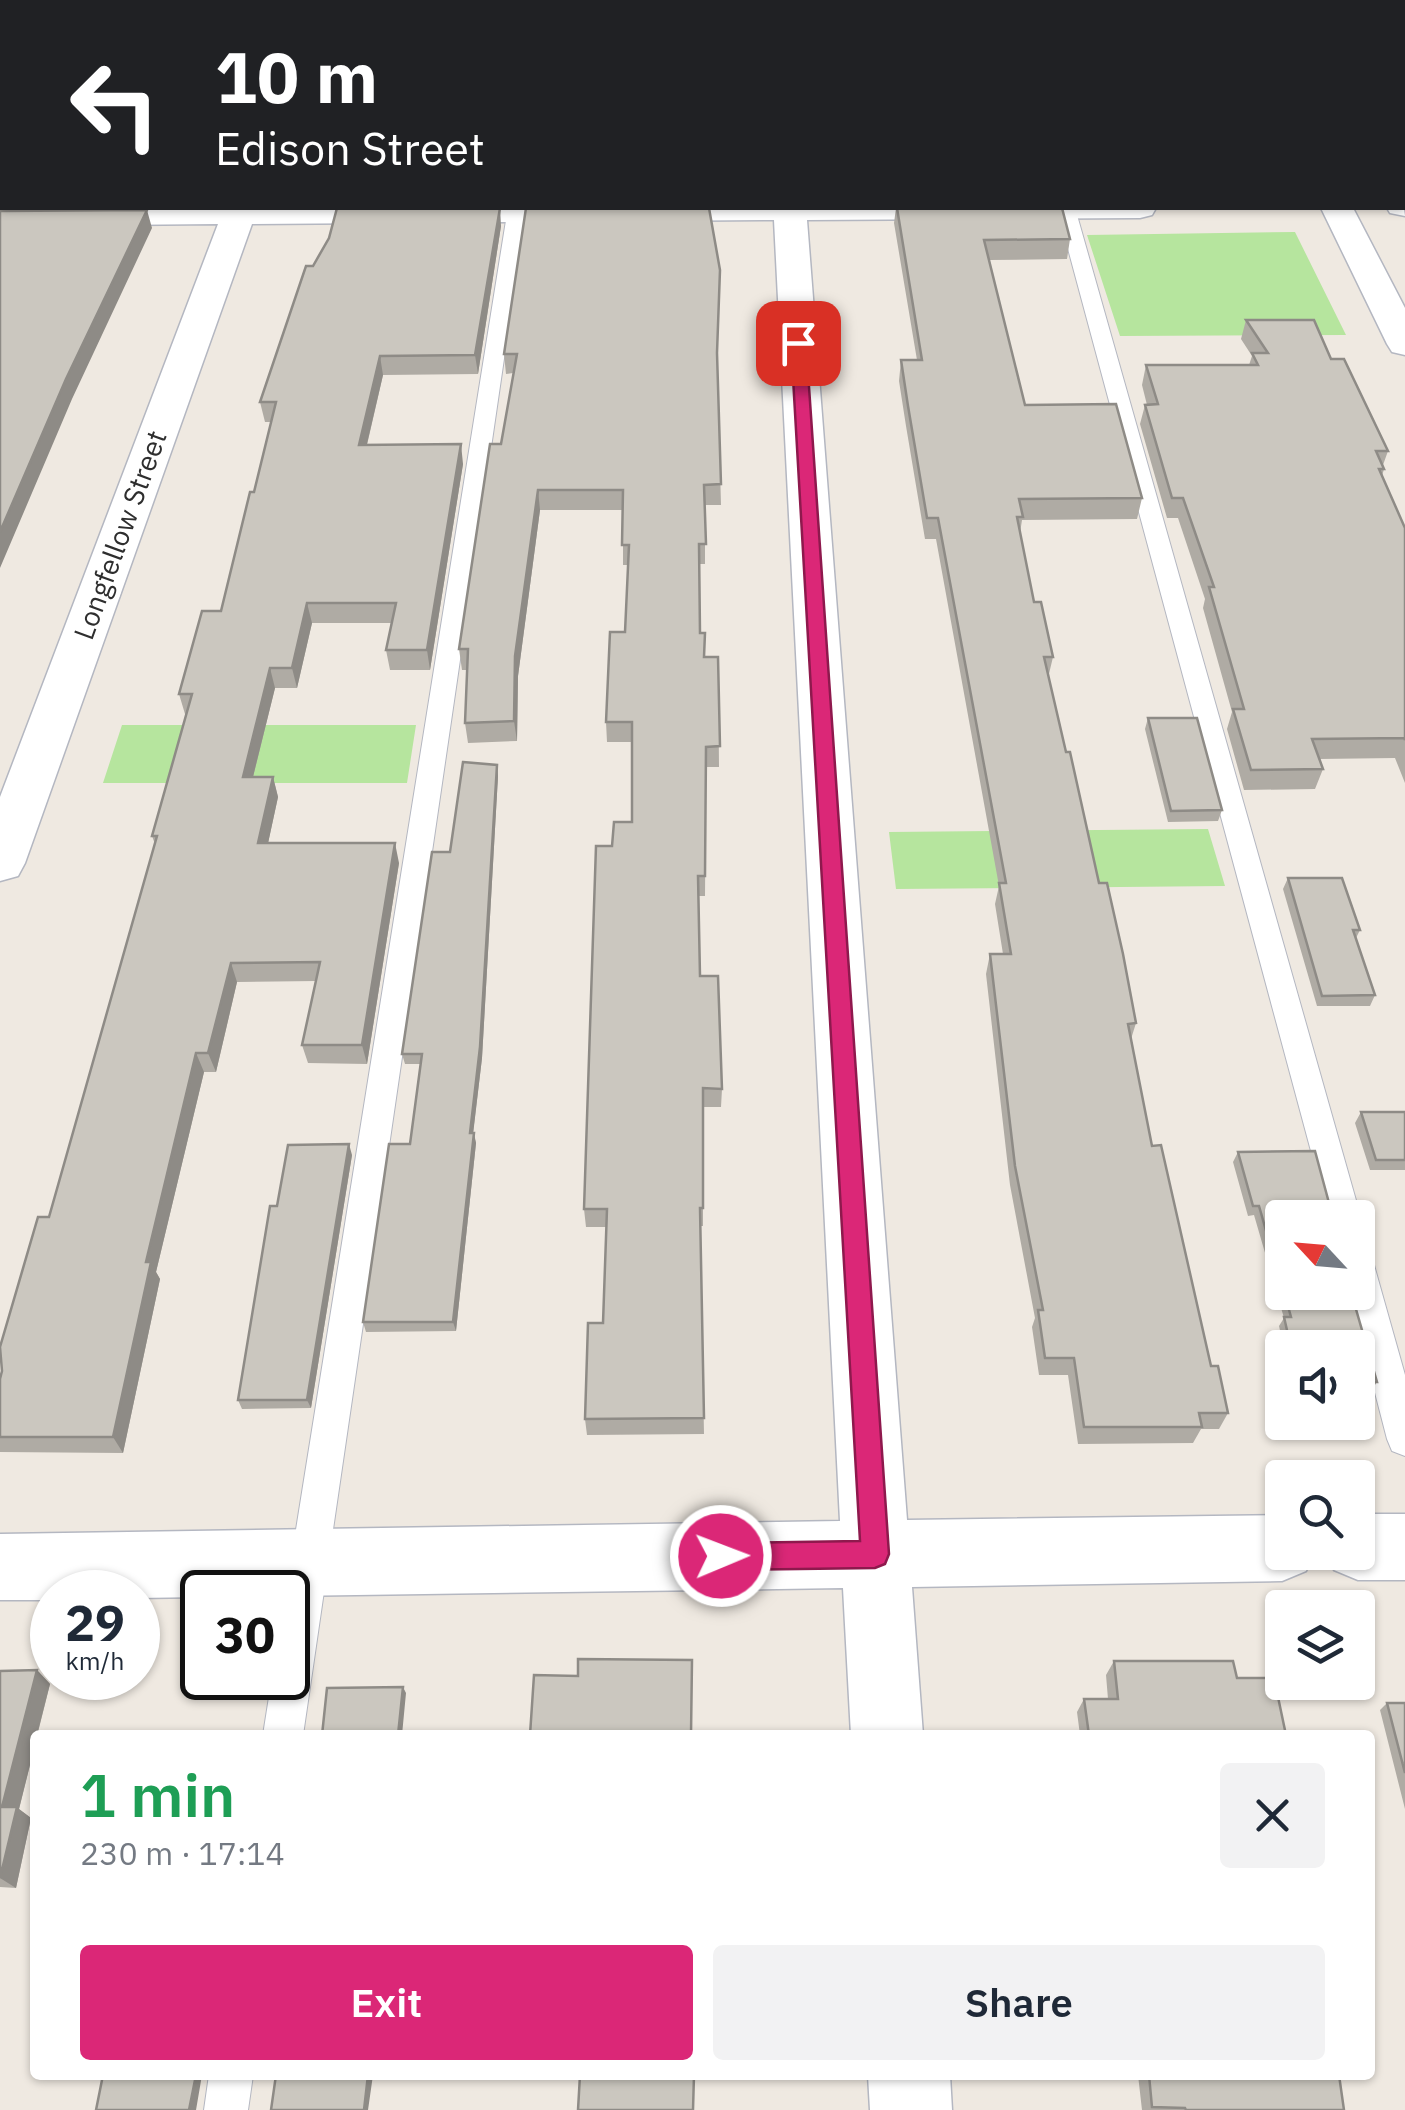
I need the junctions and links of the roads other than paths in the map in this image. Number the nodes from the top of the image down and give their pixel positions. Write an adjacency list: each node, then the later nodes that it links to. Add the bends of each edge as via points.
1 (516, 210): 5 (street); 16 (lane)
2 (790, 210): 15 (street)
3 (1067, 210): 9 (lane)
4 (1338, 210): 7 (street)
5 (240, 211): 6 (street); 8 (street, Longfellow Street)
6 (0, 216)
7 (1405, 344)
8 (0, 863)
9 (1339, 1200)
10 (1370, 1310): 11 (lane)
11 (1405, 1438)
12 (1405, 1546): 13 (street)
13 (1375, 1547)
14 (1265, 1548): 15 (street)
15 (875, 1554): 16 (street); 19 (street)
16 (309, 1562): 17 (street); 18 (lane)
17 (0, 1567)
18 (284, 1730)
19 (887, 1730)
20 (230, 2080): 22 (lane)
21 (909, 2080): 23 (street)
22 (226, 2110)
23 (912, 2110)

